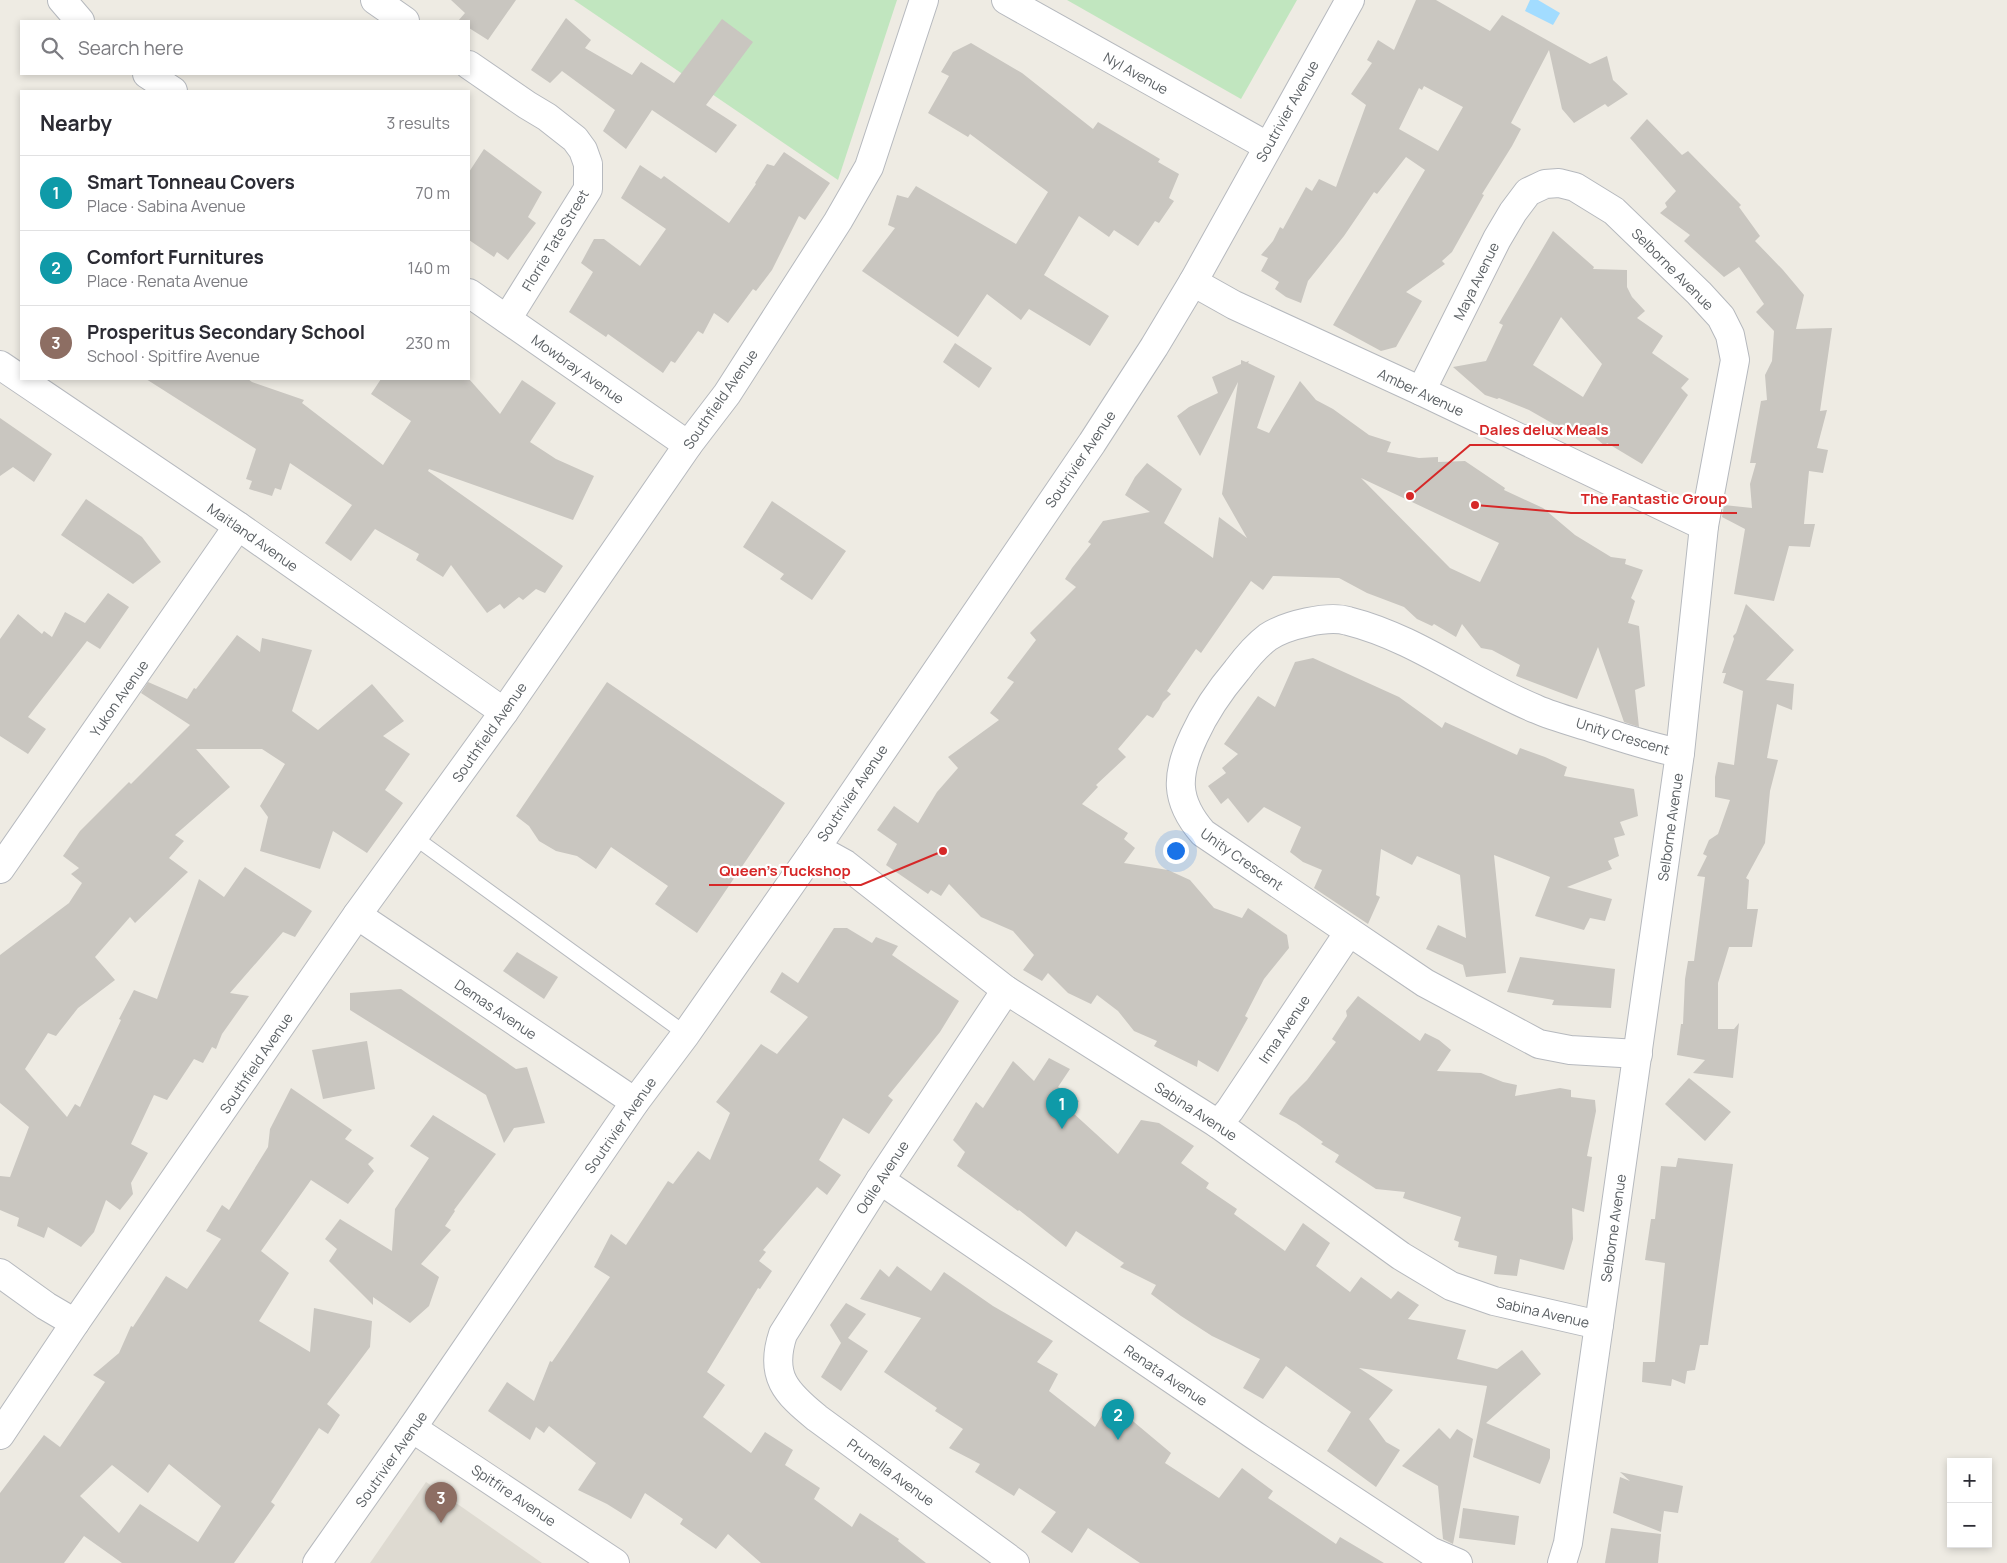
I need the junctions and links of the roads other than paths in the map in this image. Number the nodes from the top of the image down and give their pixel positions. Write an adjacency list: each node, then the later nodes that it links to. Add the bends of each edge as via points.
1 (62, 0): 6 (street)
2 (375, 0): 7 (street)
3 (924, 0): 20 (street, Southfield Avenue, via 869,167 727,394)
4 (1006, 0): 11 (street, Nyl Avenue)
5 (1350, 0): 11 (street, Soutrivier Avenue)
6 (79, 20)
7 (404, 20)
8 (470, 66): 15 (street, Florrie Tate Street, via 564,129 583,150 588,164 588,189)
9 (149, 75): 10 (street)
10 (171, 90)
11 (1267, 146): 13 (street, Soutrivier Avenue)
12 (1545, 184): 19 (street, Maya Avenue, via 1528,192 1513,212); 22 (street, Selborne Avenue, via 1559,182 1575,186 1614,211 1710,304 1730,335 1735,360)
13 (1193, 282): 19 (street, Amber Avenue, via 1234,305); 26 (street, Soutrivier Avenue, via 1092,442)
14 (470, 294): 15 (street, Mowbray Avenue)
15 (507, 320): 20 (street, Mowbray Avenue)
16 (0, 365): 17 (street, Maitland Avenue)
17 (20, 379)
18 (22, 380): 21 (street, Maitland Avenue)
19 (1421, 391): 22 (street, Amber Avenue)
20 (688, 445): 23 (street, Southfield Avenue)
21 (238, 526): 23 (street, Maitland Avenue); 27 (street, Yukon Avenue)
22 (1704, 526): 24 (street, Selborne Avenue)
23 (504, 712): 25 (street, Southfield Avenue)
24 (1680, 753): 29 (street, Unity Crescent, via 1536,709 1390,635 1347,620 1314,621 1286,628 1269,637 1234,674 1194,735 1179,785 1185,808 1193,822 1214,842); 32 (street, Selborne Avenue)
25 (414, 837): 28 (street, Southfield Avenue); 31 (lane)
26 (816, 848): 30 (street, Sabina Avenue, via 845,864); 31 (street, Soutrivier Avenue)
27 (0, 869)
28 (358, 915): 33 (street, Demas Avenue); 37 (street, Southfield Avenue)
29 (1349, 932): 32 (street, Unity Crescent, via 1424,983 1539,1044 1570,1050); 34 (street, Irma Avenue)
30 (1006, 990): 34 (street, Sabina Avenue); 35 (street, Odile Avenue)
31 (686, 1034): 33 (street, Soutrivier Avenue)
32 (1638, 1054): 38 (street, Selborne Avenue)
33 (635, 1102): 40 (street, Soutrivier Avenue)
34 (1218, 1124): 38 (street, Sabina Avenue, via 1401,1256 1451,1286 1494,1302)
35 (880, 1180): 39 (street, Odile Avenue, via 782,1334 778,1350); 45 (street, Renata Avenue, via 1262,1440 1430,1551)
36 (0, 1273): 37 (street)
37 (75, 1323): 41 (street, Southfield Avenue)
38 (1599, 1325): 46 (street, Selborne Avenue, via 1568,1543)
39 (779, 1371): 44 (street, Prunella Avenue, via 786,1389 817,1418)
40 (412, 1428): 42 (street, Soutrivier Avenue); 43 (street, Spitfire Avenue)
41 (0, 1435)
42 (317, 1563)
43 (615, 1563)
44 (1015, 1563)
45 (1458, 1563)
46 (1562, 1563)

